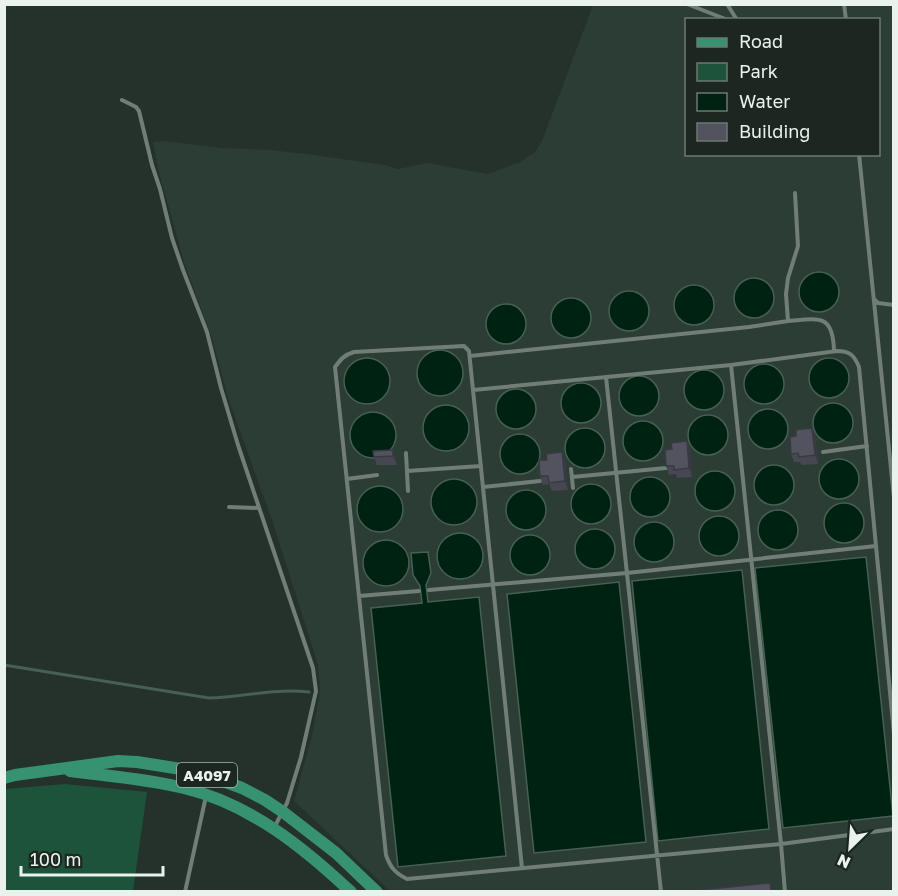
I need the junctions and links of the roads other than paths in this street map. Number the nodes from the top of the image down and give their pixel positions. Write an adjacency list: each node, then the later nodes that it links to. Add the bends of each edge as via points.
1 (687, 4): 3 (lane)
2 (727, 4): 4 (lane)
3 (723, 18)
4 (735, 18)
5 (122, 100): 33 (lane, via 139,111 172,238 207,332)
6 (859, 156): 8 (lane)
7 (795, 193): 10 (lane, via 798,246 788,278)
8 (874, 299): 9 (lane); 31 (lane)
9 (894, 305)
10 (788, 321): 11 (lane, via 812,318 825,322 833,333); 12 (lane)
11 (834, 351): 13 (lane); 16 (lane, via 848,351 859,367)
12 (470, 356): 15 (lane); 26 (lane, via 464,345 354,352 340,359 335,368)
13 (731, 364): 14 (lane); 35 (lane)
14 (606, 377): 15 (lane); 23 (lane)
15 (473, 390): 19 (lane)
16 (867, 446): 17 (lane); 34 (lane)
17 (823, 452)
18 (406, 453): 22 (lane)
19 (481, 466): 22 (lane); 28 (lane)
20 (666, 468): 23 (lane)
21 (571, 469): 25 (lane)
22 (407, 471): 30 (lane)
23 (616, 473): 25 (lane); 36 (lane)
24 (377, 475): 26 (lane)
25 (572, 477): 29 (lane)
26 (347, 479): 40 (lane)
27 (540, 481): 28 (lane)
28 (483, 487): 37 (lane)
29 (573, 488)
30 (408, 490)
31 (894, 498)
32 (230, 507): 33 (lane)
33 (259, 508): 45 (lane, via 315,677 316,691 301,758)
34 (876, 546): 35 (lane); 41 (lane)
35 (751, 559): 36 (lane); 48 (lane)
36 (627, 573): 37 (lane); 49 (lane)
37 (493, 585): 38 (lane); 50 (lane)
38 (429, 590)
39 (419, 591): 40 (lane)
40 (359, 596): 50 (lane, via 390,867 407,879)
41 (894, 734)
42 (57, 770): 43 (main road, A4097); 44 (main road, A4097, via 135,779); 45 (main road, A4097, via 118,761 181,769 242,788)
43 (4, 778)
44 (206, 796): 46 (main road, A4097); 51 (lane)
45 (283, 812): 46 (lane); 53 (main road, A4097)
46 (274, 828): 52 (main road, A4097)
47 (894, 828): 48 (lane)
48 (781, 844): 49 (lane); 55 (lane)
49 (657, 856): 50 (lane); 54 (lane)
50 (522, 868)
51 (185, 891)
52 (351, 891)
53 (377, 891)
54 (661, 891)
55 (785, 891)

